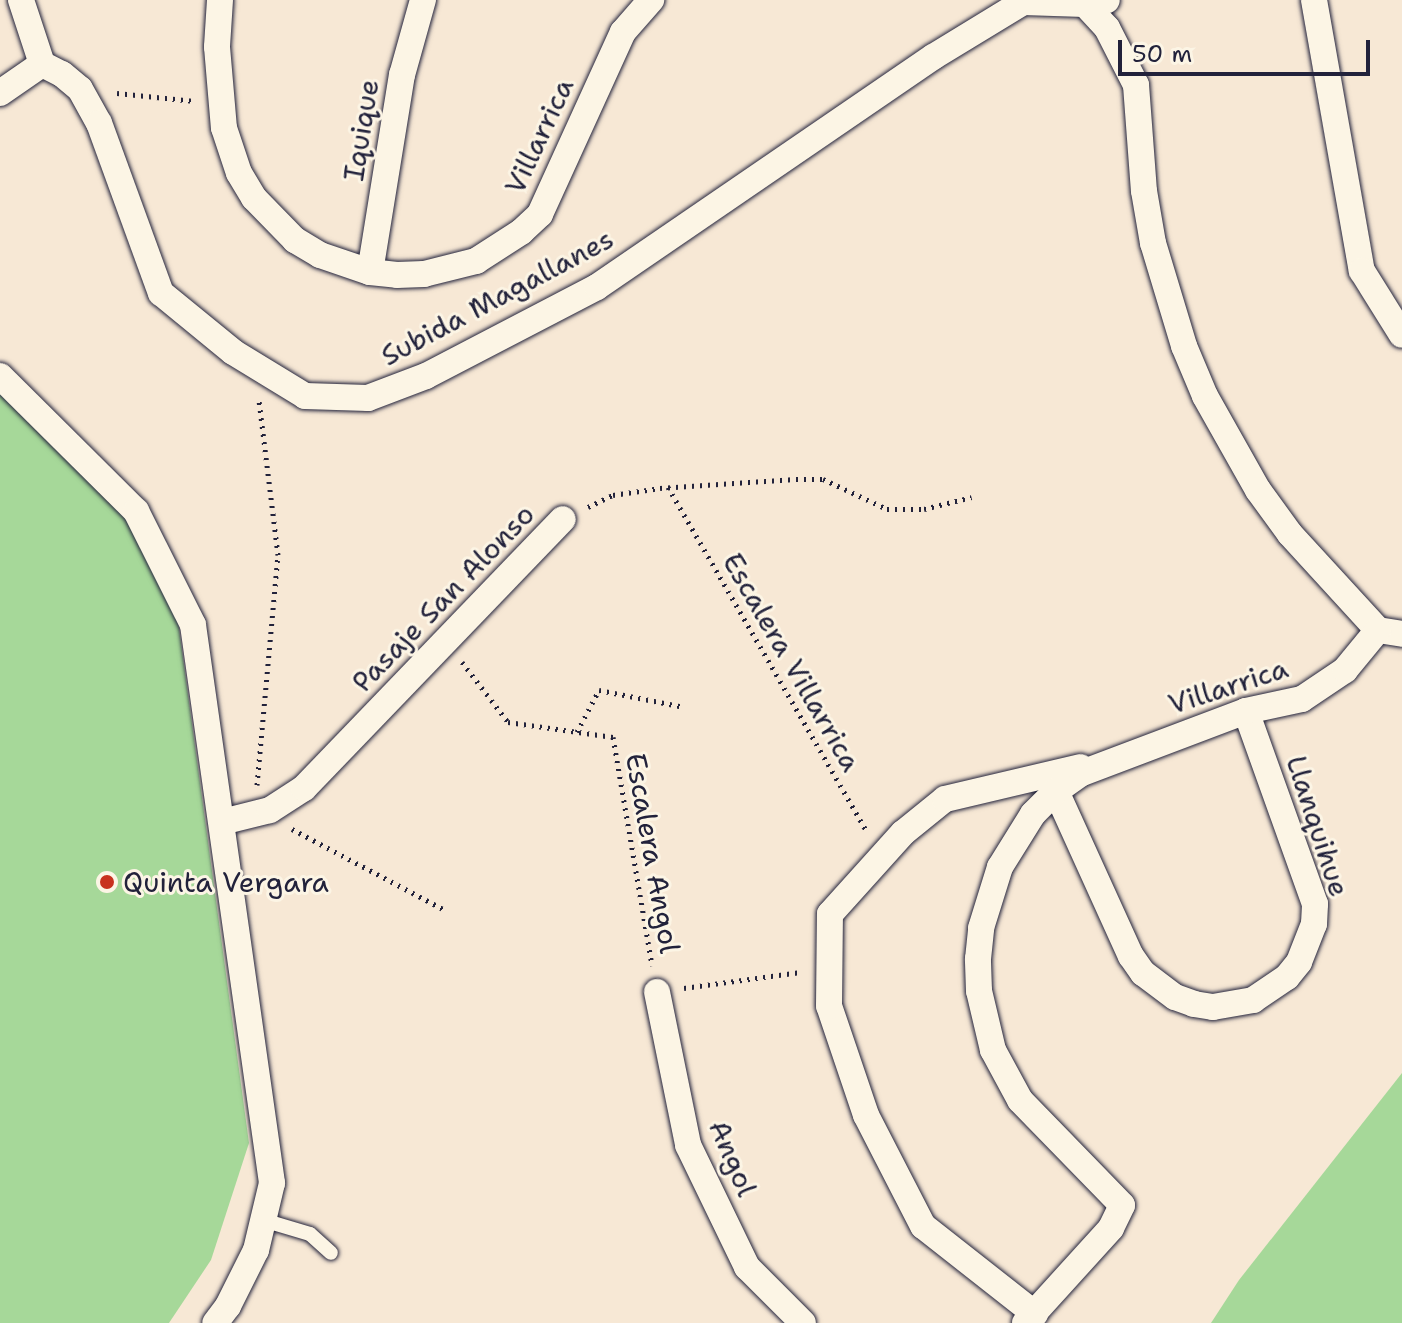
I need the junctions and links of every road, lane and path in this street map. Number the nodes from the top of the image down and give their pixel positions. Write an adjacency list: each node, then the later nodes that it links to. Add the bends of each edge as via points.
1 (21, 0): 7 (street)
2 (220, 0): 10 (street, Villarrica)
3 (423, 0): 11 (street, Iquique, via 402,75)
4 (651, 0): 11 (street, Villarrica, via 623,32 559,179 531,223 499,248 450,269 424,274)
5 (1314, 0): 12 (street, via 1362,271)
6 (1091, 1): 13 (street, Subida Magallanes, via 1023,2 984,22 597,287 426,376 368,398 305,396); 18 (street, Villarrica, via 1136,85 1153,243 1179,333 1205,396 1290,534)
7 (42, 64): 8 (street, Subida Magallanes); 9 (street)
8 (80, 89): 10 (path); 13 (street, Subida Magallanes, via 99,123 161,293)
9 (0, 93)
10 (222, 104): 11 (street, Villarrica, via 239,173 273,220 320,255)
11 (370, 272)
12 (1402, 335)
13 (254, 365): 25 (path, via 278,555)
14 (0, 376): 26 (street, via 136,511 186,610 193,625)
15 (668, 487): 16 (path, Pasaje San Alonso, via 823,479 887,509 924,509); 17 (path, Pasaje San Alonso, via 613,495); 27 (path, Escalera Villarrica)
16 (972, 497)
17 (563, 519): 19 (street, Pasaje San Alonso)
18 (1390, 632): 21 (street, Villarrica, via 1302,699)
19 (446, 641): 22 (path, Escalera Angol, via 508,722); 25 (street, Pasaje San Alonso, via 304,788)
20 (684, 707): 22 (path, via 599,690)
21 (1246, 711): 23 (street, Villarrica); 24 (street, Llanquihue, via 1315,904 1314,924 1299,962 1253,1000 1213,1007 1194,1004 1143,973)
22 (577, 732): 30 (path, Escalera Angol, via 613,737)
23 (1112, 759): 24 (street, Villarrica); 27 (street, via 945,799)
24 (1056, 791): 33 (street, Villarrica, via 1033,814 1000,867 981,928 979,991 993,1050 1020,1100 1122,1205 1111,1228)
25 (254, 814): 26 (street, Pasaje San Alonso); 28 (path, via 309,836)
26 (222, 822): 31 (street, via 272,1183)
27 (881, 857): 29 (street, via 830,914)
28 (445, 910)
29 (829, 968): 30 (path); 33 (street, via 829,1006 866,1115 923,1226)
30 (657, 992): 35 (street, Angol, via 688,1145 747,1267)
31 (263, 1220): 32 (lane, via 310,1234); 34 (street, via 256,1250)
32 (331, 1253)
33 (1030, 1318)
34 (215, 1323)
35 (803, 1323)

